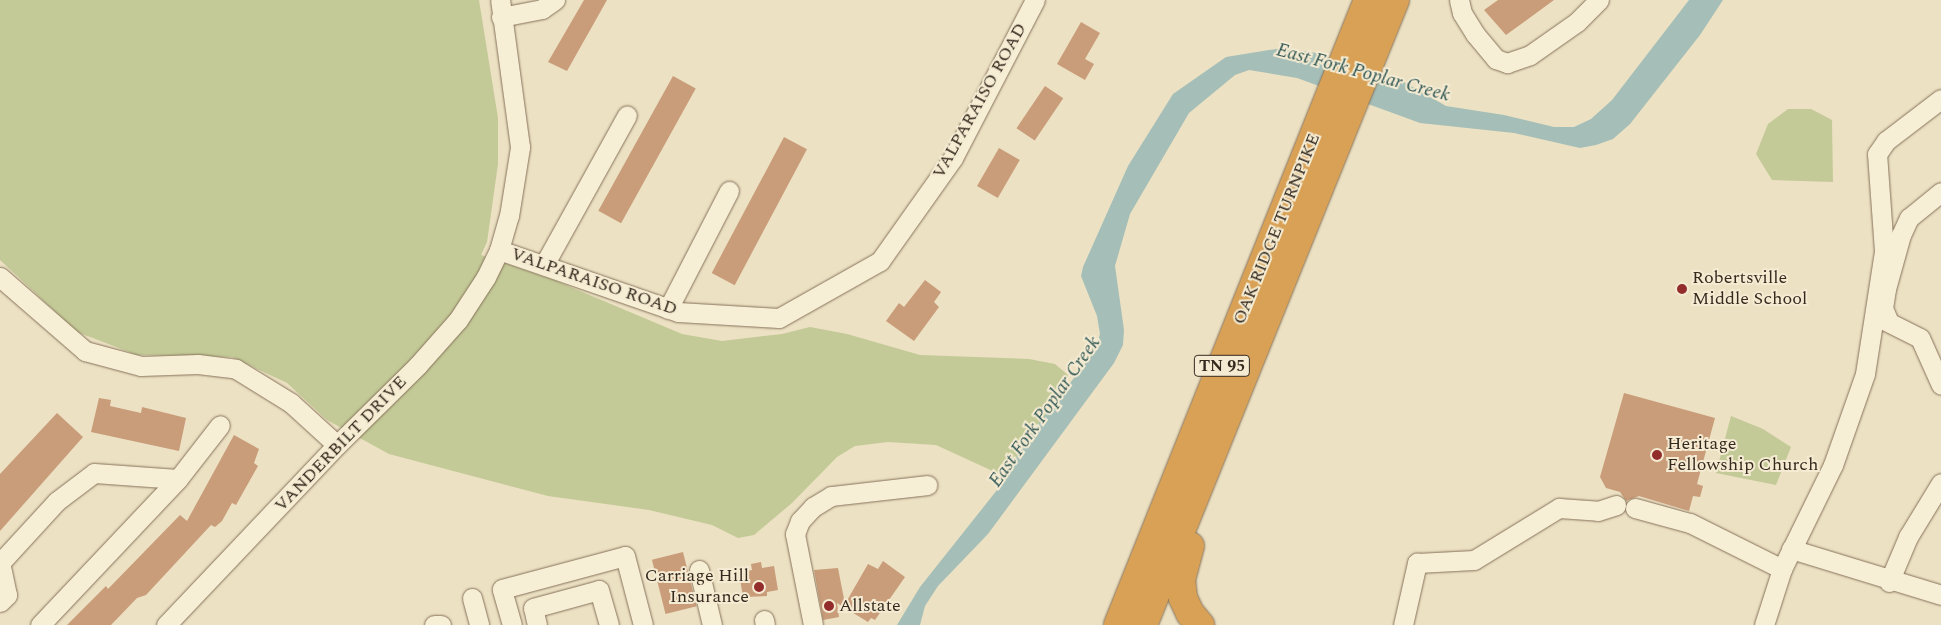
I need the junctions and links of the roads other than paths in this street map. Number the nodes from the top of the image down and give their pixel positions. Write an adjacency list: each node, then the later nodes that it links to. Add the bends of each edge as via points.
1 (555, 0): 7 (street, via 542,9)
2 (1035, 0): 18 (street, VALPARAISO ROAD, via 953,158 880,261 779,318)
3 (1368, 0): 8 (highway, OAK RIDGE TURNPIKE / TN 95)
4 (1395, 0): 8 (highway)
5 (1460, 0): 6 (street, via 1462,13 1475,34 1496,59 1507,63 1530,55 1577,22)
6 (1599, 0)
7 (501, 8): 15 (street, VANDERBILT DRIVE, via 520,146 509,216)
8 (1356, 63): 10 (highway, OAK RIDGE TURNPIKE / TN 95)
9 (1941, 99): 19 (street, via 1886,142 1878,154 1884,251)
10 (1338, 112): 14 (highway, OAK RIDGE TURNPIKE / TN 95); 23 (highway, OAK RIDGE TURNPIKE / TN 95)
11 (627, 115): 16 (street)
12 (729, 191): 18 (street)
13 (1941, 192): 19 (street, via 1909,218 1901,235)
14 (1275, 233): 47 (highway, via 1208,359); 48 (highway, OAK RIDGE TURNPIKE / TN 95)
15 (499, 250): 16 (street, VALPARAISO ROAD); 22 (street, VANDERBILT DRIVE, via 458,320 418,365)
16 (544, 265): 18 (street, VALPARAISO ROAD)
17 (0, 277): 22 (street, via 86,350 141,366 198,364 236,370 291,403)
18 (668, 309)
19 (1881, 318): 20 (street, via 1920,338); 29 (street, via 1833,465)
20 (1941, 386)
21 (220, 425): 24 (street)
22 (336, 445): 37 (street, VANDERBILT DRIVE)
23 (1214, 448): 49 (highway, OAK RIDGE TURNPIKE / TN 95); 50 (highway, via 1205,499 1181,579 1183,598)
24 (178, 479): 35 (street, via 94,473 57,501 0,563 7,595); 36 (street)
25 (1941, 483): 32 (street, via 1908,537)
26 (927, 485): 46 (street, via 832,496 812,507 800,521 795,534)
27 (1614, 506): 51 (street, via 1598,511 1559,508 1474,560 1417,563)
28 (1635, 508): 31 (street, via 1690,523)
29 (1791, 549): 31 (street); 32 (street)
30 (699, 570): 45 (street)
31 (1782, 570): 52 (street)
32 (1889, 582): 33 (street)
33 (1941, 595)
34 (472, 598): 40 (street)
35 (0, 602)
36 (40, 625)
37 (166, 625)
38 (434, 625): 39 (street)
39 (441, 625)
40 (479, 625)
41 (512, 625): 44 (street, via 502,589 625,556)
42 (537, 625): 43 (street, via 533,608 600,590)
43 (609, 625)
44 (643, 625)
45 (712, 625)
46 (813, 625)
47 (1100, 625)
48 (1118, 625)
49 (1143, 625)
50 (1200, 625)
51 (1403, 625)
52 (1764, 625)

